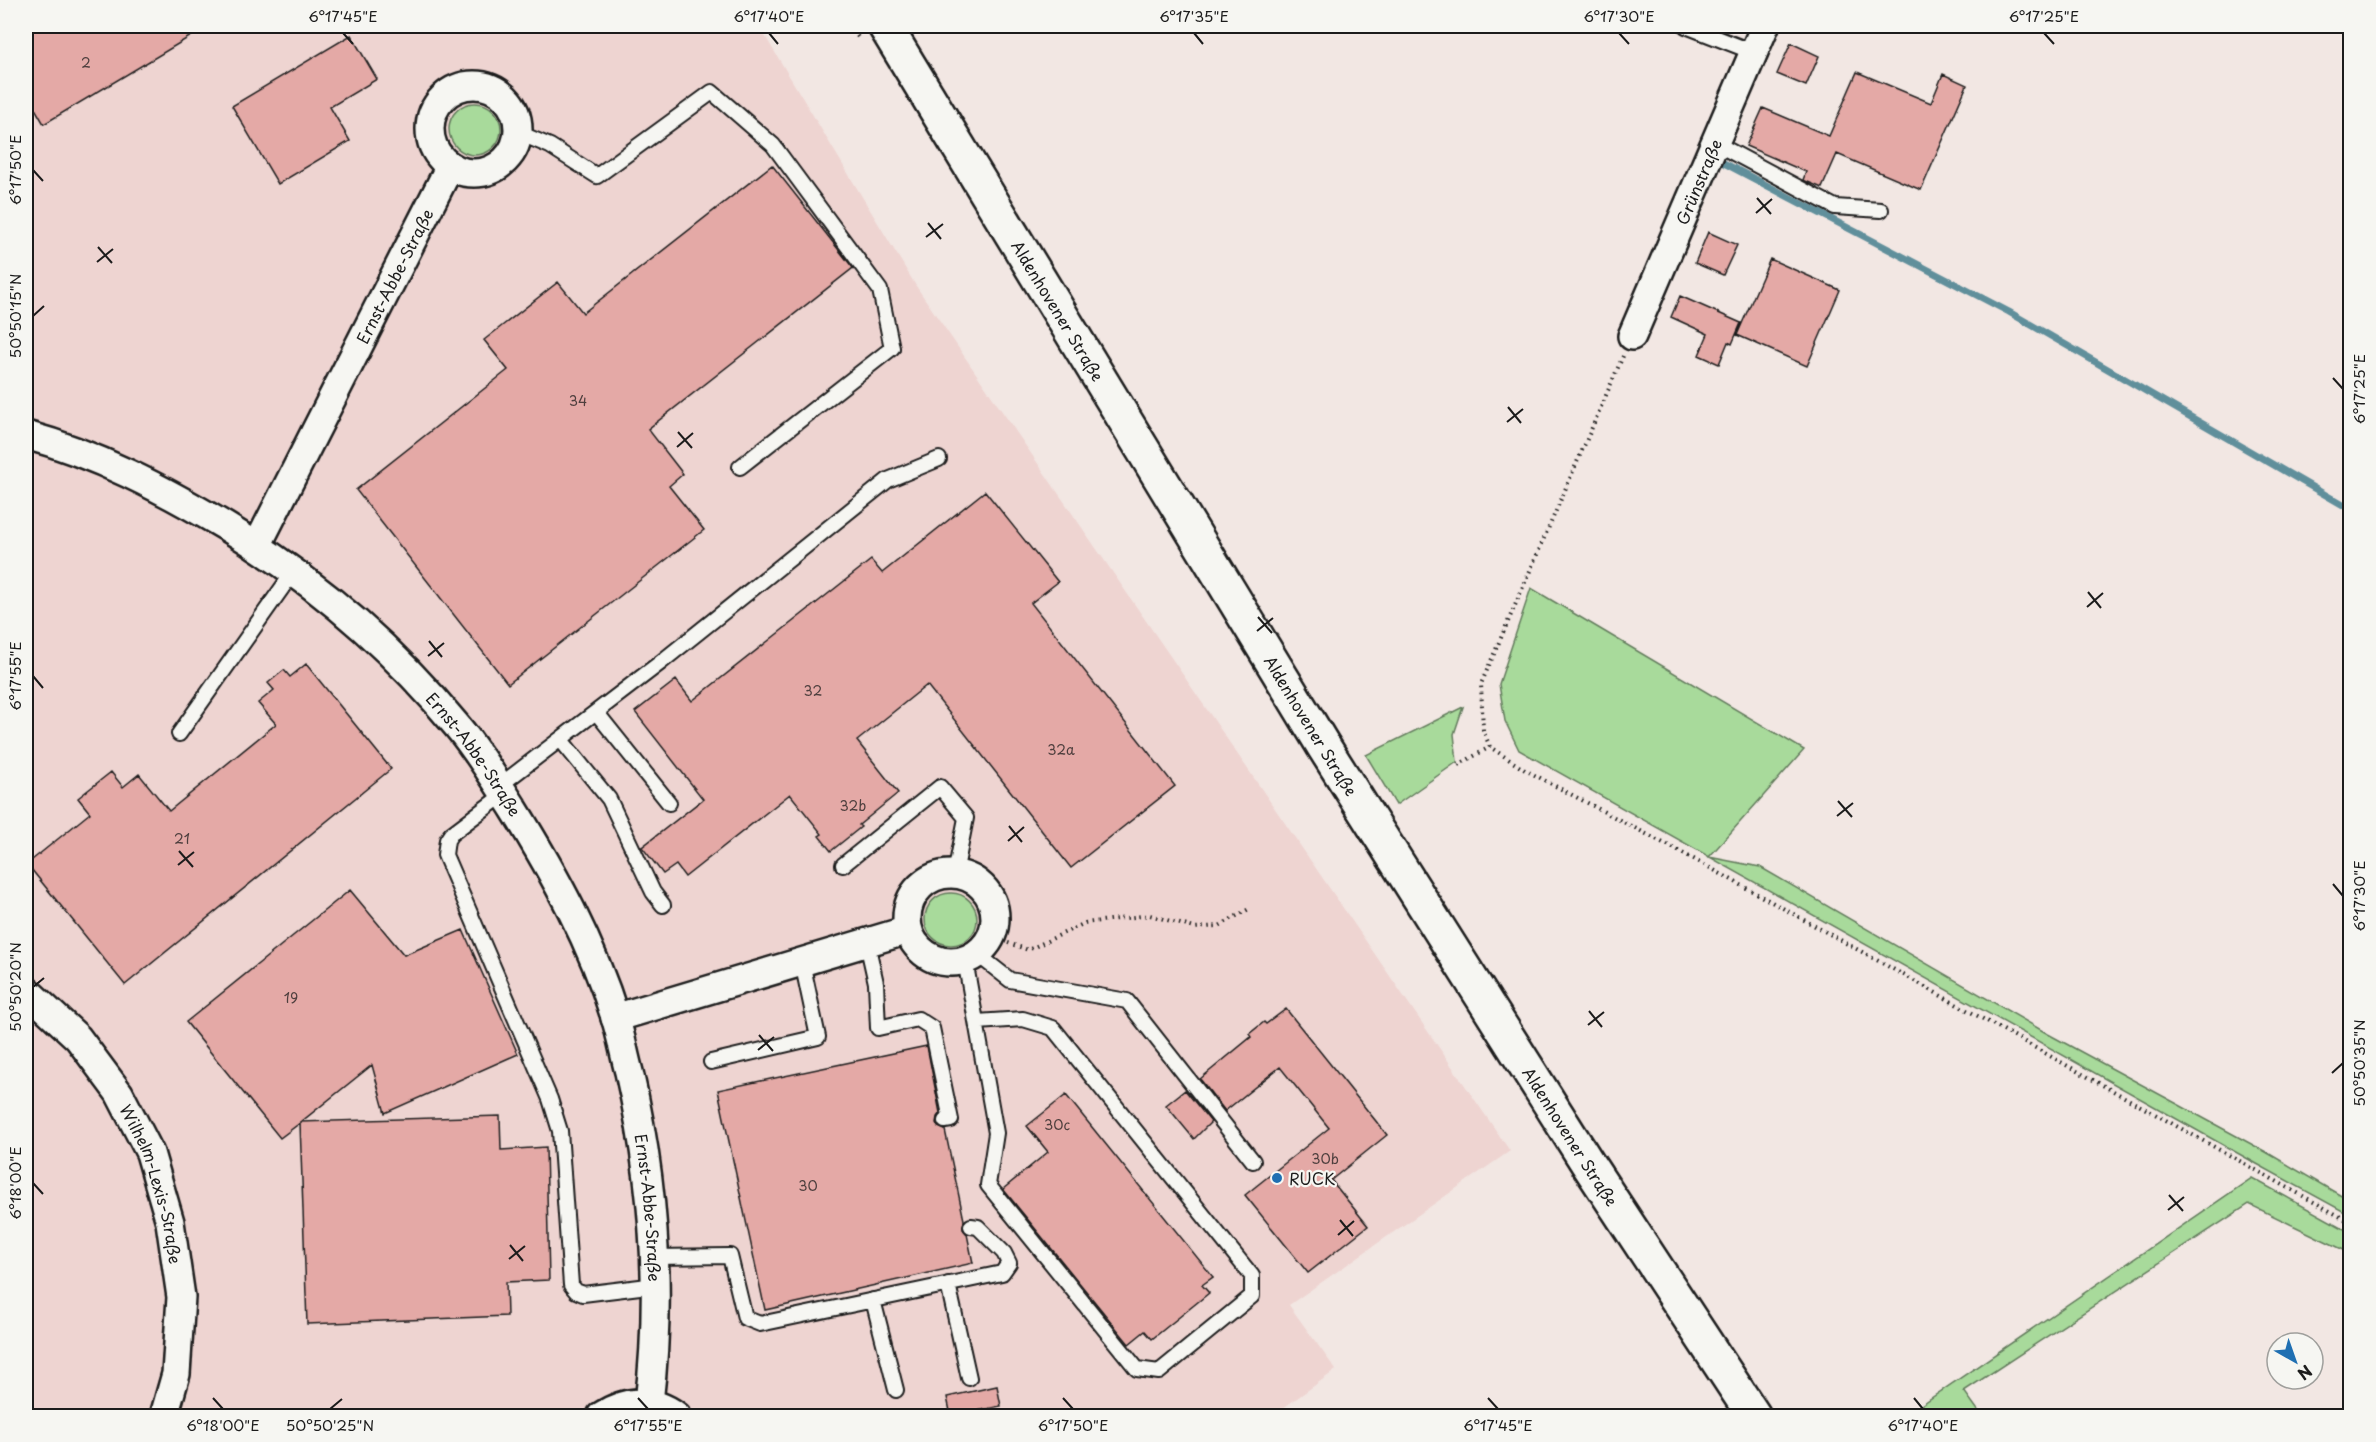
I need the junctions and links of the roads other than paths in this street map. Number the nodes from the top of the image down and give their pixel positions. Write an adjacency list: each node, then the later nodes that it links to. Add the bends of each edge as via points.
1 (885, 26): 44 (main road, Aldenhovener Straße, via 1324,747 1588,1164)
2 (1686, 26): 4 (lane)
3 (1765, 26): 4 (street, Grünstraße)
4 (1753, 52): 6 (street, Grünstraße)
5 (519, 133): 7 (street, via 506,160 494,169 471,173); 7 (street, via 513,105 503,94 491,87 462,85 438,102 429,129 439,157); 12 (lane, via 550,146 597,176 712,92 773,145 880,290 892,348)
6 (1715, 143): 8 (lane, via 1835,207); 9 (street, Grünstraße)
7 (450, 166): 13 (street, Ernst-Abbe-Straße)
8 (1881, 210)
9 (1632, 336)
10 (26, 435): 13 (street, Ernst-Abbe-Straße, via 100,461 166,491)
11 (939, 459): 15 (lane, via 888,480)
12 (740, 467)
13 (257, 546): 14 (street, Ernst-Abbe-Straße)
14 (294, 571): 16 (lane); 18 (street, Ernst-Abbe-Straße, via 409,673 459,727)
15 (596, 712): 17 (lane); 19 (lane)
16 (179, 734)
17 (561, 740): 18 (lane); 22 (lane, via 609,799 653,892)
18 (501, 790): 28 (street, Ernst-Abbe-Straße, via 554,876 584,936); 36 (lane, via 451,834 445,855 550,1099 560,1131 571,1285 582,1294)
19 (669, 803)
20 (843, 865): 21 (lane, via 940,787 966,818)
21 (955, 874): 23 (street, via 940,875 917,890 906,916); 25 (street, via 974,881 989,896 994,916)
22 (663, 905)
23 (908, 930): 24 (street); 25 (street, via 924,954 936,960 951,963)
24 (867, 943): 26 (street); 31 (lane, via 876,982 878,1028 918,1019 932,1028 951,1120)
25 (978, 950): 29 (lane); 32 (lane, via 1010,980 1127,1000)
26 (802, 962): 28 (street); 30 (lane, via 818,1037)
27 (26, 990): 41 (street, Wilhelm-Lexis-Straße, via 78,1038 119,1094 150,1153 170,1222 181,1297 176,1374)
28 (615, 1018): 34 (street, Ernst-Abbe-Straße, via 640,1120)
29 (977, 1022): 29 (lane, via 996,1133 988,1185 1137,1369 1159,1372 1252,1296 1252,1276 1053,1028 1023,1019)
30 (711, 1062)
31 (945, 1121)
32 (1253, 1161)
33 (971, 1226): 35 (lane, via 978,1227 1009,1263 1002,1273)
34 (654, 1257): 36 (street, Ernst-Abbe-Straße); 37 (lane, via 730,1256 745,1318 760,1324)
35 (948, 1284): 37 (lane); 38 (lane)
36 (656, 1285): 40 (street, Ernst-Abbe-Straße)
37 (873, 1300): 39 (lane)
38 (969, 1378)
39 (896, 1390)
40 (649, 1403): 42 (street, via 632,1402); 43 (street)
41 (164, 1416)
42 (601, 1416)
43 (677, 1416)
44 (1754, 1416)

